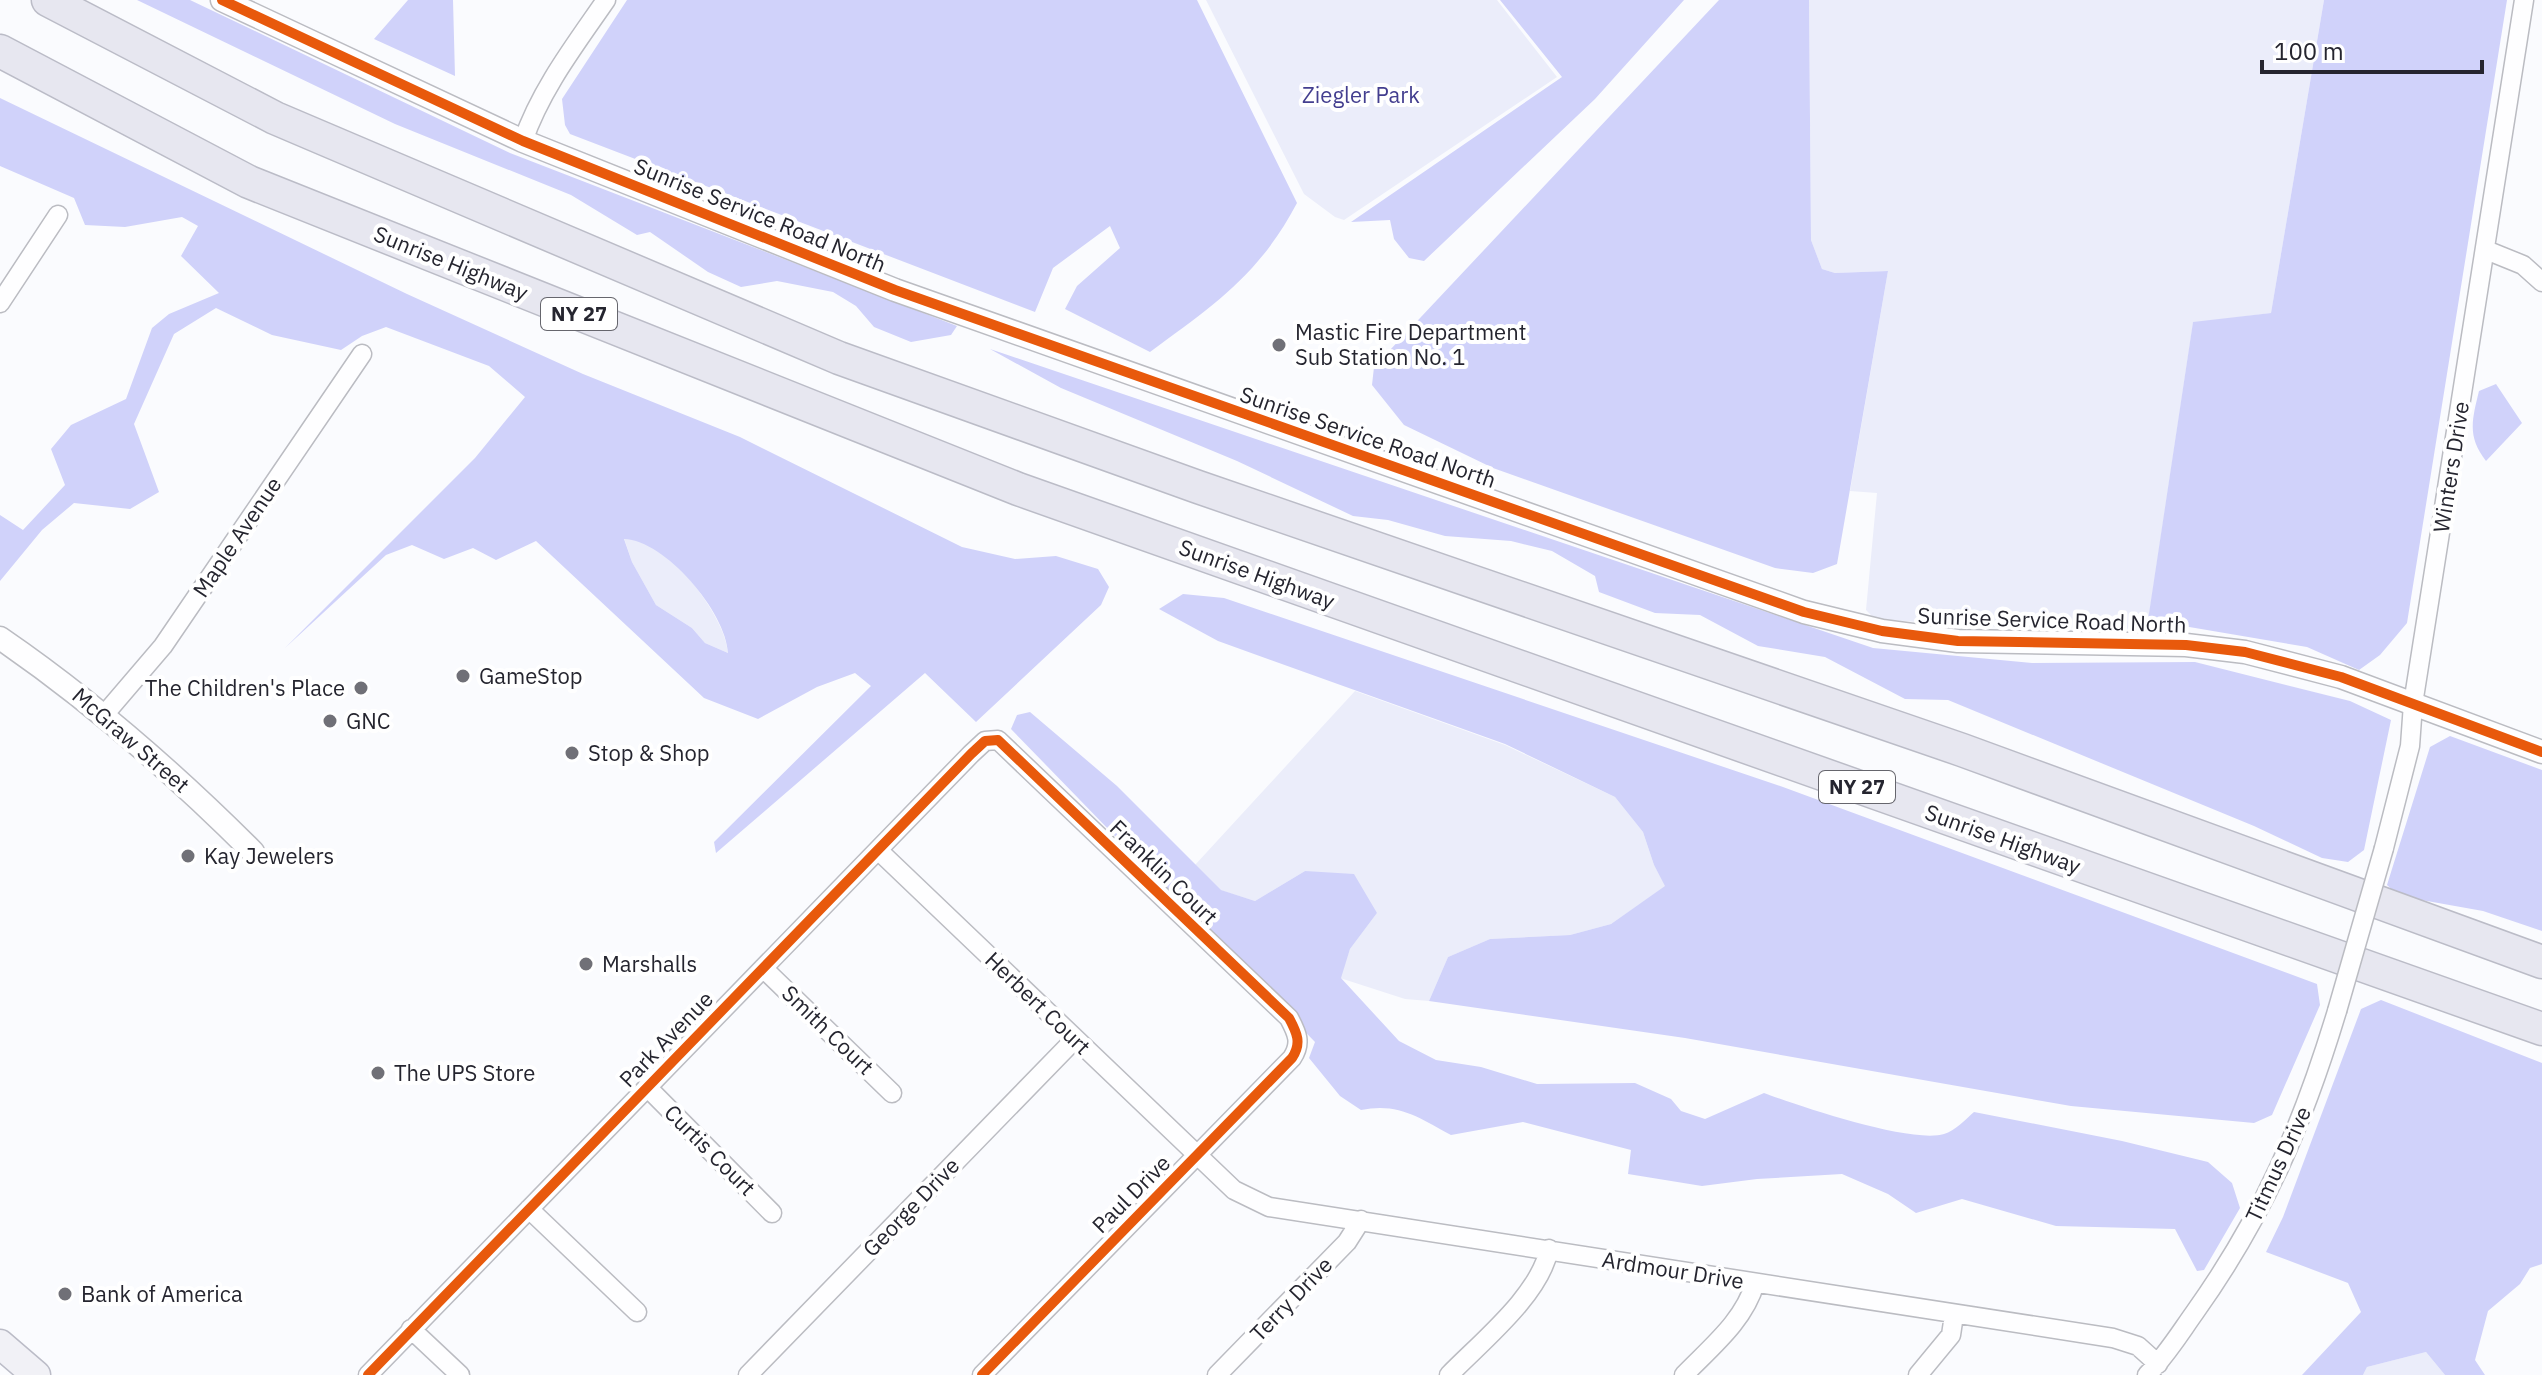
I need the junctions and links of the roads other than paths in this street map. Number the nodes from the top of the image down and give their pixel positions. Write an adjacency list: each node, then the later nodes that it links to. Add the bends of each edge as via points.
1 (48, 0): 20 (highway, NY 27, via 275,118 839,358 1962,750)
2 (222, 0): 6 (street, Sunrise Service Road North)
3 (606, 0): 6 (street, via 554,75)
4 (2524, 0): 8 (street, Winters Drive)
5 (0, 51): 22 (highway, Sunrise Highway / NY 27, via 249,182 1018,489)
6 (523, 141): 13 (street, Sunrise Service Road North, via 895,290 1804,612 1882,631 1958,641 2186,645 2245,652 2310,667)
7 (58, 215): 10 (street)
8 (2486, 250): 9 (street, via 2523,265); 13 (street, Winters Drive)
9 (2542, 282)
10 (0, 303)
11 (362, 354): 14 (street, Maple Avenue, via 163,646)
12 (0, 638): 14 (street, McGraw Street)
13 (2413, 704): 16 (street, Sunrise Service Road North); 19 (street, Winters Drive, bridge, via 2410,746)
14 (104, 715): 18 (street, McGraw Street)
15 (998, 740): 17 (street, Park Avenue, via 985,741 971,754); 23 (street, Franklin Court, via 1289,1018)
16 (2542, 752)
17 (879, 851): 21 (street, Park Avenue); 24 (street, Herbert Court)
18 (253, 852)
19 (2360, 929): 37 (street, Titmus Drive, bridge, via 2304,1114 2283,1162 2236,1250)
20 (2542, 962)
21 (763, 968): 25 (street, Park Avenue); 26 (street, Smith Court)
22 (2542, 1029)
23 (1298, 1036): 27 (street, Paul Drive, via 1292,1058)
24 (1075, 1039): 27 (street, Herbert Court); 41 (street, George Drive)
25 (647, 1087): 28 (street, Park Avenue); 29 (street, Curtis Court)
26 (892, 1093)
27 (1197, 1156): 30 (street, Ardmour Drive, via 1234,1190 1269,1207); 42 (street, Paul Drive)
28 (529, 1209): 33 (street); 35 (street, Park Avenue)
29 (772, 1213)
30 (1361, 1220): 31 (street, Ardmour Drive); 43 (street, Terry Drive, via 1347,1242)
31 (1549, 1249): 32 (street, Ardmour Drive); 44 (street, via 1545,1268 1527,1294)
32 (1755, 1283): 34 (street, Ardmour Drive); 45 (street, via 1734,1323)
33 (637, 1312)
34 (1954, 1315): 37 (street, Ardmour Drive, via 2113,1338 2138,1346); 46 (street, via 1951,1335)
35 (411, 1329): 39 (street, Park Avenue); 40 (street)
36 (0, 1344): 38 (main road)
37 (2153, 1370)
38 (36, 1375)
39 (368, 1375)
40 (460, 1375)
41 (748, 1375)
42 (982, 1375)
43 (1217, 1375)
44 (1449, 1375)
45 (1684, 1375)
46 (1918, 1375)

